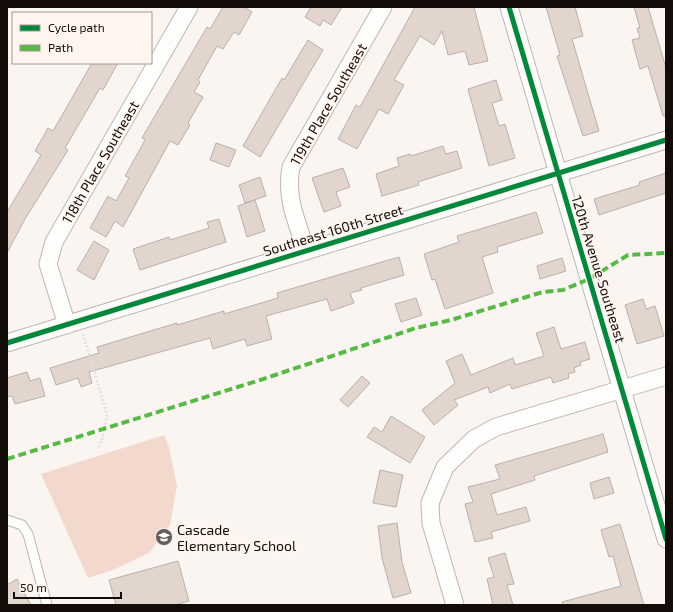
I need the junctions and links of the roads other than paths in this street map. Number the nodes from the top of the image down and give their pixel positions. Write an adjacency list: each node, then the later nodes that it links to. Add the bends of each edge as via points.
1 (190, 7): 7 (street, 118th Place Southeast, via 54,242 48,264)
2 (383, 7): 6 (street, 119th Place Southeast, via 291,167 288,182 290,201)
3 (509, 7): 5 (street, 120th Avenue Southeast)
4 (666, 140): 5 (street, Southeast 160th Street)
5 (558, 174): 6 (street, Southeast 160th Street); 10 (street, 120th Avenue Southeast)
6 (306, 250): 7 (street, Southeast 160th Street)
7 (73, 323): 8 (street, Southeast 160th Street)
8 (7, 343)
9 (666, 376): 10 (street)
10 (623, 388): 12 (street, 120th Avenue Southeast); 14 (street, via 496,427 474,439 445,467 430,502 430,523)
11 (7, 520): 13 (lane, via 22,525 28,534)
12 (666, 539)
13 (48, 605)
14 (455, 605)

